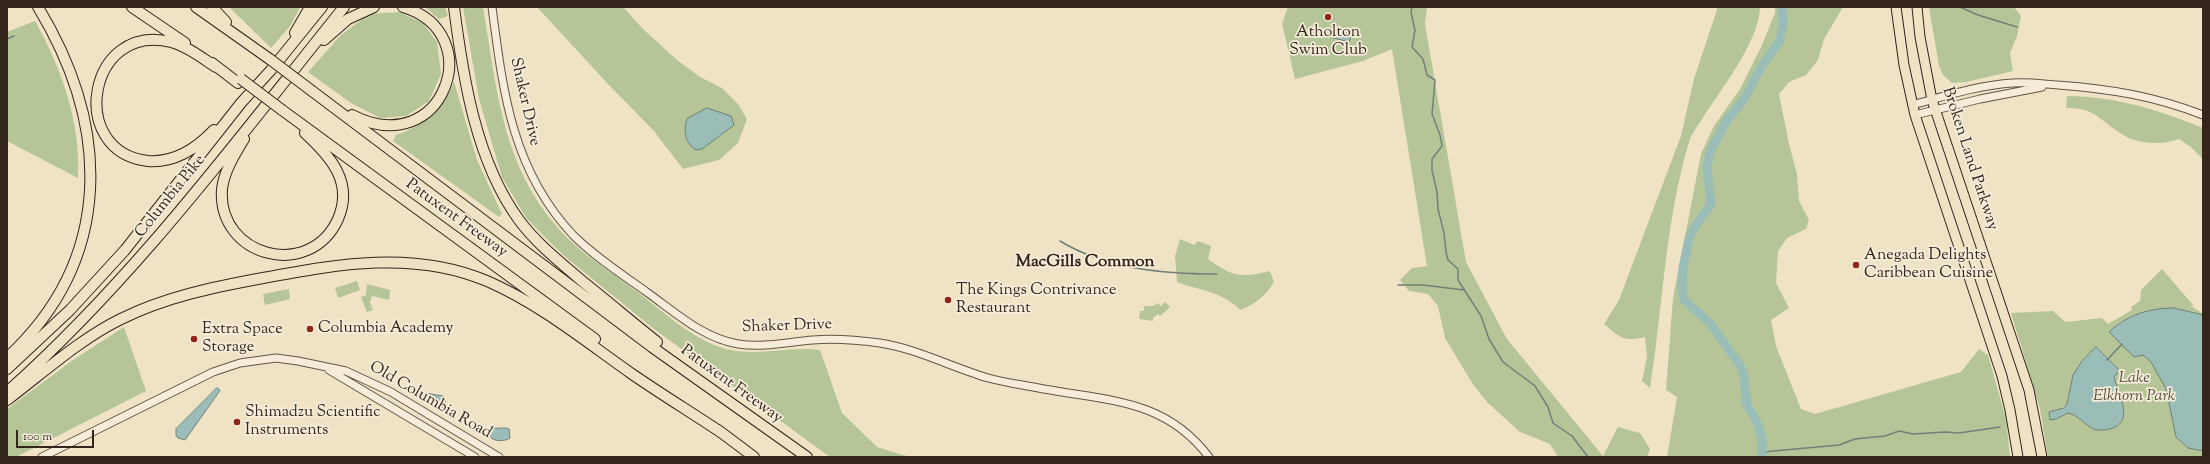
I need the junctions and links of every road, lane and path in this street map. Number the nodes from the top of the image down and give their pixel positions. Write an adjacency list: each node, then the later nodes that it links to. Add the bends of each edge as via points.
1 (38, 7): 32 (highway, via 61,50 77,91 87,130 92,185 84,237 71,273 52,306)
2 (132, 7): 16 (highway)
3 (140, 7): 19 (highway, Patuxent Freeway)
4 (196, 7): 15 (highway, Patuxent Freeway)
5 (212, 7): 15 (highway, via 222,19)
6 (310, 7): 17 (highway)
7 (322, 7): 17 (highway, Columbia Pike)
8 (344, 7): 18 (highway, Columbia Pike)
9 (374, 7): 18 (highway, via 359,13 337,28)
10 (403, 7): 21 (highway, via 422,15 432,23 447,51 449,69 445,88 431,109 410,122 382,126 362,120)
11 (454, 7): 37 (highway, via 466,81 485,156 498,188 520,221 544,248 565,266)
12 (492, 7): 44 (street, Shaker Drive, via 501,75 511,123 526,166 541,193 561,220 592,252 698,330 727,342 747,345 762,346 828,339 882,344 920,353 1001,381 1131,403 1170,419 1189,434)
13 (1896, 7): 24 (main road)
14 (1918, 7): 22 (main road, Broken Land Parkway, via 1920,37)
15 (271, 60): 21 (highway, Patuxent Freeway, bridge)
16 (216, 66): 19 (highway); 23 (highway, via 188,49 161,40 143,42 125,49 104,70 97,88 96,108 102,128 116,146 134,157 154,161 166,160 184,155 201,143)
17 (271, 70): 23 (highway, Columbia Pike)
18 (285, 80): 25 (highway, Columbia Pike)
19 (239, 81): 27 (highway, Patuxent Freeway, bridge)
20 (2060, 85): 22 (street, via 2007,84); 26 (street, via 2014,91); 29 (street, via 2085,86 2134,94)
21 (312, 91): 37 (highway, Patuxent Freeway, via 652,347)
22 (1932, 100): 24 (street); 26 (main road, Broken Land Parkway)
23 (241, 104): 34 (highway, Columbia Pike, via 125,250 70,310)
24 (1912, 105): 28 (main road)
25 (265, 106): 30 (highway, via 228,168 222,188 226,216 234,231 248,245 264,253 289,255 314,247 330,233 340,215 343,195 340,175 329,157); 35 (highway, Columbia Pike, via 112,290)
26 (1935, 110): 28 (street); 46 (main road, Broken Land Parkway, via 2027,384 2034,408)
27 (281, 112): 30 (highway); 31 (highway, Patuxent Freeway)
28 (1915, 115): 45 (main road, via 2002,376)
29 (2203, 115)
30 (300, 129): 31 (highway)
31 (409, 203): 38 (highway, Patuxent Freeway)
32 (7, 358)
33 (322, 366): 39 (street, Old Columbia Road, via 276,358 240,362 213,372); 40 (street, Old Columbia Road); 41 (street, Old Columbia Road, via 346,371 378,385)
34 (7, 369)
35 (7, 392)
36 (7, 400): 38 (highway, via 99,331 162,302 217,288 320,268 357,263 400,262 464,273 507,291 541,310 633,375)
37 (760, 424): 43 (highway, Patuxent Freeway)
38 (722, 433): 42 (highway, Patuxent Freeway)
39 (42, 457)
40 (475, 457)
41 (499, 457)
42 (754, 457)
43 (807, 457)
44 (1209, 457)
45 (2018, 457)
46 (2042, 457)

